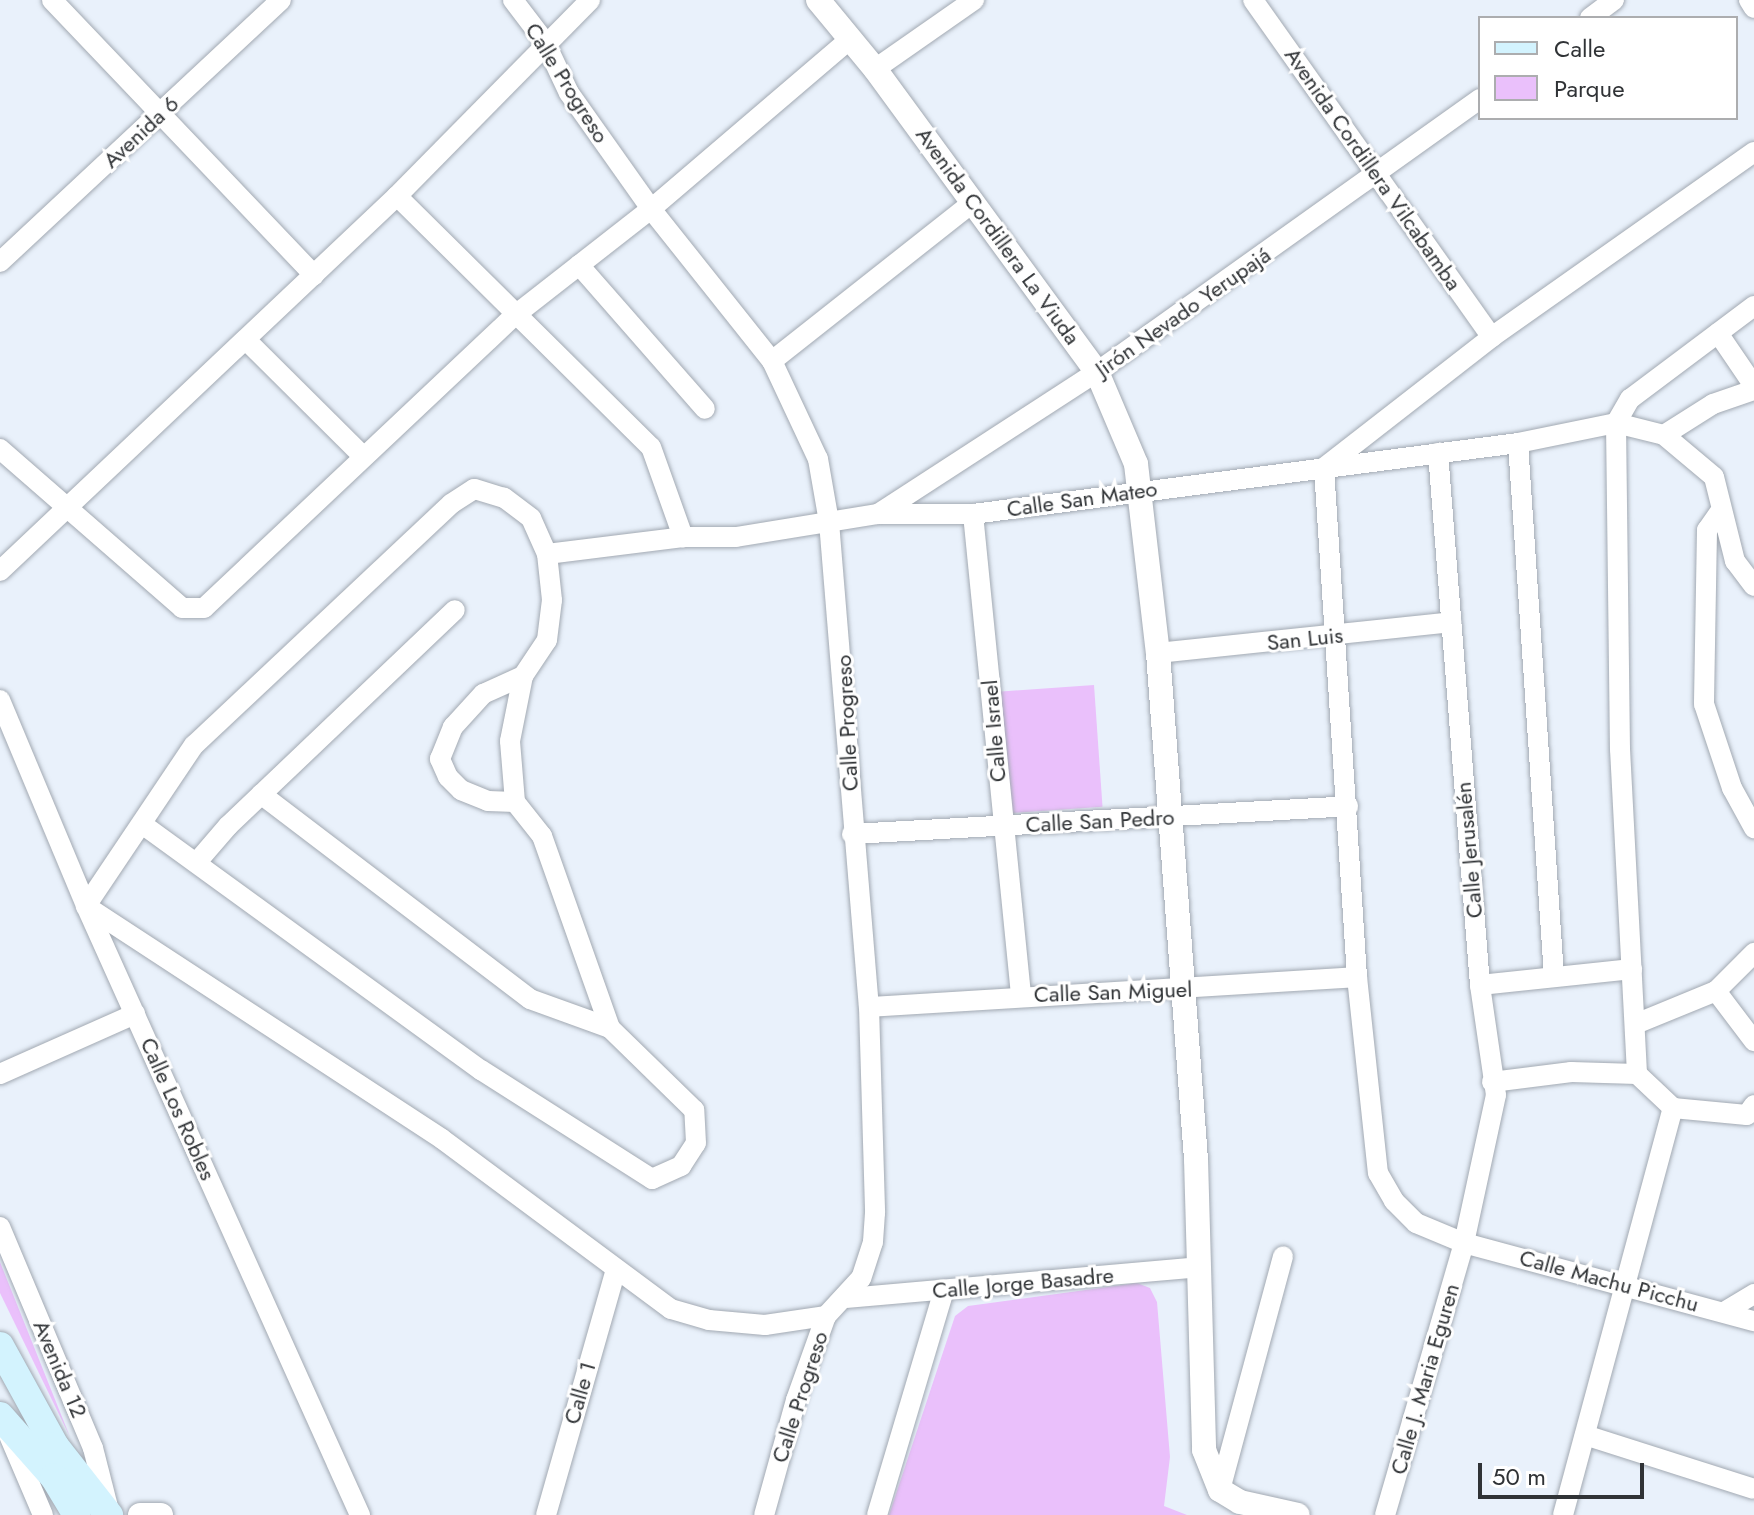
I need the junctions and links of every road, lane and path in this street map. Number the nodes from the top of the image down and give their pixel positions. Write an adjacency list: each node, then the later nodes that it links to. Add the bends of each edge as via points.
1 (52, 0): 16 (street)
2 (281, 0): 16 (street, Avenida 6)
3 (513, 0): 13 (street, Calle Progreso)
4 (590, 0): 13 (street)
5 (818, 0): 12 (street, Avenida Cordillera La Viuda)
6 (974, 0): 14 (street)
7 (1253, 0): 18 (street, Avenida Cordillera Vilcabamba)
8 (1614, 0): 11 (street)
9 (1749, 0): 10 (street)
10 (1754, 8)
11 (1593, 16)
12 (850, 39): 14 (street, Avenida Cordillera La Viuda); 21 (street)
13 (545, 42): 19 (street); 21 (street, Calle Progreso, via 569,93)
14 (875, 69): 20 (street, Avenida Cordillera La Viuda)
15 (1478, 100): 18 (street, Jirón Nevado Yerupajá)
16 (162, 114): 22 (street, Avenida 6); 24 (street)
17 (1754, 152): 28 (street)
18 (1377, 175): 28 (street, Avenida Cordillera Vilcabamba); 31 (street, Jirón Nevado Yerupajá)
19 (397, 196): 24 (street); 26 (street)
20 (973, 202): 30 (street); 31 (street, Avenida Cordillera La Viuda)
21 (651, 209): 23 (street); 30 (street, Calle Progreso)
22 (0, 262)
23 (579, 265): 26 (street); 33 (street)
24 (314, 275): 29 (street)
25 (1754, 306): 27 (street)
26 (514, 316): 39 (street); 47 (street, via 651,447)
27 (1718, 333): 32 (street); 34 (street, via 1630,399)
28 (1492, 337): 40 (street)
29 (246, 340): 39 (street); 42 (street)
30 (772, 361): 46 (street, Calle Progreso, via 818,459)
31 (1097, 372): 41 (street, Avenida Cordillera La Viuda); 44 (street, Jirón Nevado Yerupajá)
32 (1754, 388): 35 (street, via 1713,404)
33 (705, 409)
34 (1616, 423): 35 (street); 36 (street, Calle San Mateo); 68 (street, via 1620,749)
35 (1664, 435): 43 (street, via 1714,477)
36 (1518, 443): 38 (street, Calle San Mateo); 69 (street)
37 (0, 449): 42 (street)
38 (1438, 453): 40 (street, Calle San Mateo); 52 (street, Calle Jerusalén)
39 (363, 456): 42 (street, via 194,612 182,608)
40 (1324, 468): 41 (street, Calle San Mateo); 53 (street, Calle Machu Picchu)
41 (1142, 490): 45 (street, Calle San Mateo); 54 (street, Avenida Cordillera La Viuda)
42 (66, 510): 49 (street)
43 (1719, 513): 50 (street, via 1735,561); 63 (street, via 1707,530 1704,704 1732,788)
44 (878, 514): 45 (street, Calle San Mateo); 46 (street, Calle San Mateo)
45 (973, 514): 62 (street, Calle Israel)
46 (829, 522): 47 (street, Calle San Mateo, via 736,537); 64 (street, Calle Progreso, via 845,670)
47 (683, 537): 48 (street, Calle San Mateo)
48 (547, 554): 55 (street, via 552,600 547,640); 61 (street, via 531,518 504,498 474,489 451,504 194,745)
49 (0, 571)
50 (1754, 586)
51 (455, 610): 57 (street)
52 (1451, 622): 53 (street, San Luis); 71 (street, Calle Jerusalén)
53 (1332, 637): 54 (street, San Luis); 59 (street, Calle Machu Picchu)
54 (1158, 653): 60 (street, Avenida Cordillera La Viuda)
55 (523, 676): 58 (street, via 510,741); 58 (street, via 483,694 453,727 440,759 461,790 488,801)
56 (0, 700): 66 (street, Calle Los Robles)
57 (261, 794): 65 (street); 78 (street, via 530,999)
58 (515, 802): 78 (street, via 542,836)
59 (1348, 806): 60 (street, Calle San Pedro); 70 (street, Calle Machu Picchu)
60 (1168, 819): 62 (street, Calle San Pedro); 72 (street, Avenida Cordillera La Viuda)
61 (142, 824): 65 (street); 66 (street)
62 (1003, 826): 64 (street, Calle San Pedro); 74 (street, Calle Israel)
63 (1754, 828)
64 (852, 834): 75 (street, Calle Progreso)
65 (197, 862): 78 (street, via 481,1070 652,1179 681,1166 696,1143 694,1110)
66 (86, 906): 76 (street, Calle Los Robles); 89 (street, via 442,1139)
67 (1754, 953): 73 (street)
68 (1632, 969): 69 (street); 77 (street)
69 (1554, 976): 71 (street)
70 (1357, 977): 72 (street, Calle San Miguel); 86 (street, Calle Machu Picchu, via 1378,1173 1394,1201 1416,1223)
71 (1480, 985): 82 (street, Calle Jerusalén)
72 (1180, 990): 74 (street, Calle San Miguel); 88 (street, Avenida Cordillera La Viuda)
73 (1716, 991): 77 (street); 79 (street)
74 (1021, 995): 75 (street, Calle San Miguel)
75 (869, 1007): 93 (street, Calle Progreso, via 873,1242 861,1278)
76 (135, 1014): 80 (street); 107 (street, Calle Los Robles)
77 (1638, 1023): 81 (street)
78 (610, 1028)
79 (1754, 1041)
80 (0, 1074)
81 (1637, 1074): 82 (street, via 1571,1072); 84 (street)
82 (1492, 1082): 86 (street, Calle Jerusalén, via 1496,1095)
83 (1754, 1105): 84 (street, via 1747,1115)
84 (1673, 1108): 90 (street)
85 (0, 1227): 104 (street, Avenida 12, via 93,1448)
86 (1464, 1243): 90 (street, Calle Machu Picchu); 112 (street, Calle J. Maria Eguren)
87 (1283, 1256): 101 (street)
88 (1200, 1267): 91 (street, Calle Jorge Basadre); 101 (street, Avenida Cordillera La Viuda, via 1204,1450)
89 (615, 1272): 95 (street, via 671,1309 709,1320 765,1325); 108 (street, Calle 1)
90 (1626, 1284): 94 (street, Calle Machu Picchu); 99 (street)
91 (944, 1290): 93 (street, Calle Jorge Basadre); 110 (street)
92 (1754, 1294): 94 (street)
93 (847, 1298): 95 (street, Calle Progreso)
94 (1724, 1312): 96 (street, Calle Machu Picchu)
95 (826, 1316): 109 (street, Calle Progreso)
96 (1754, 1321)
97 (0, 1346): 104 (main road, via 55,1446)
98 (1, 1417): 102 (street); 103 (main road, via 54,1477)
99 (1585, 1435): 100 (street); 113 (street)
100 (1754, 1489)
101 (1220, 1490): 111 (street, via 1240,1502)
102 (43, 1515)
103 (77, 1515)
104 (109, 1515)
105 (140, 1515): 106 (street)
106 (161, 1515)
107 (360, 1515)
108 (546, 1515)
109 (764, 1515)
110 (877, 1515)
111 (1298, 1515)
112 (1385, 1515)
113 (1563, 1515)

